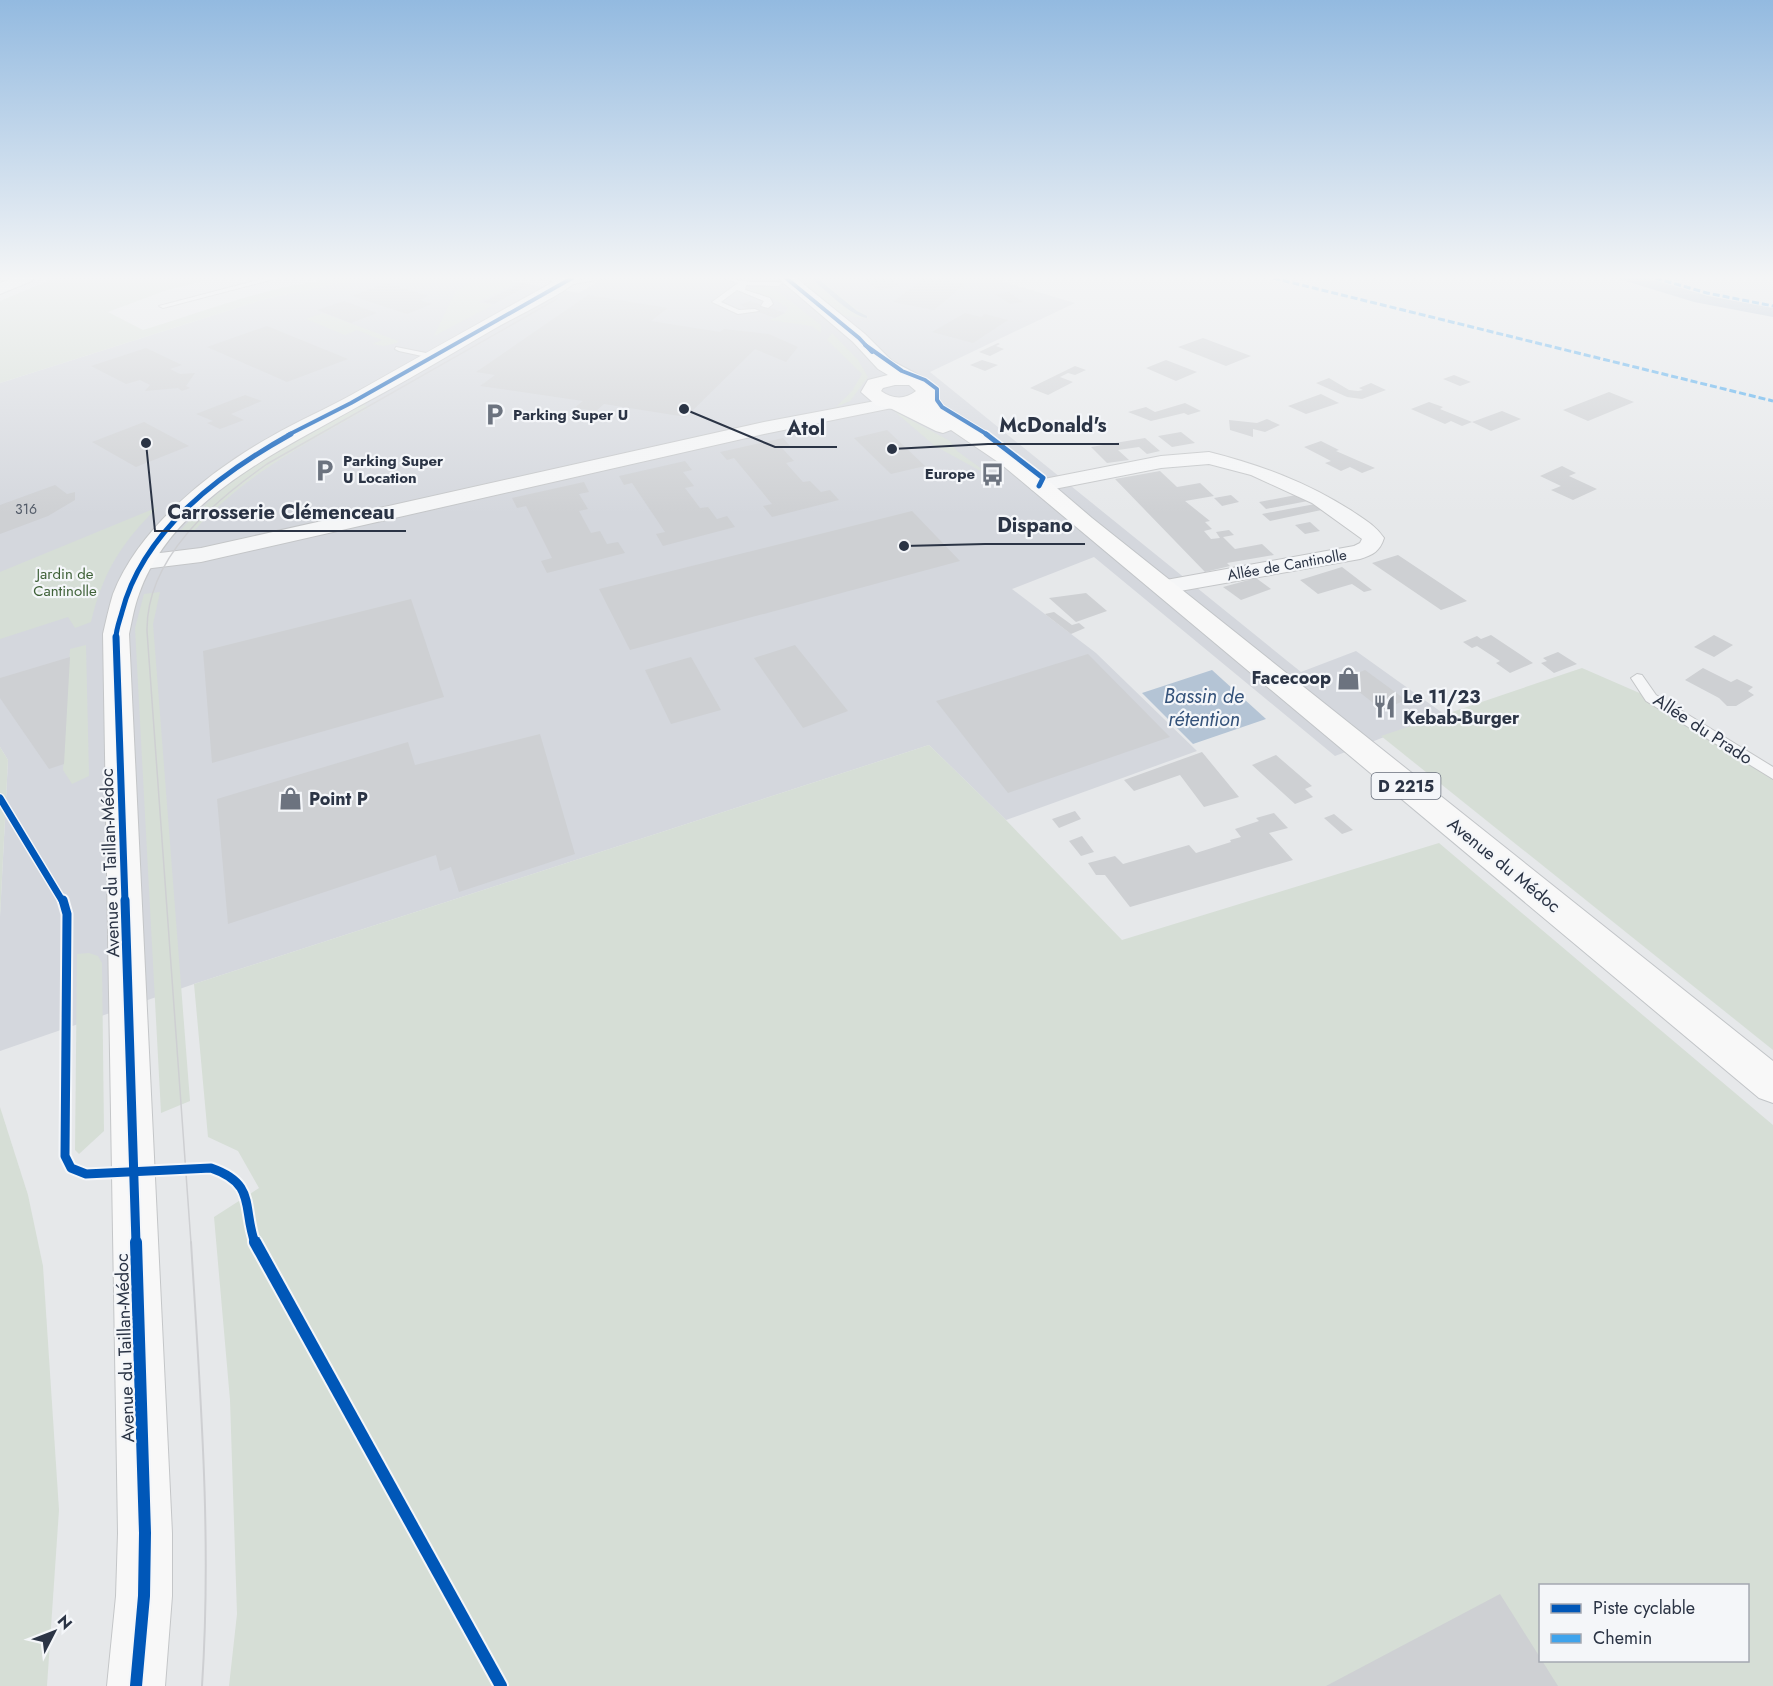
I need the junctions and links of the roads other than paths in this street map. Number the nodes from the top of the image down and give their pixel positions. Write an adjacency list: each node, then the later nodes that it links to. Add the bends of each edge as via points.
1 (422, 357): 8 (main road, Avenue du Taillan-Médoc, via 233,471 170,525)
2 (861, 357): 5 (main road)
3 (877, 357): 4 (main road)
4 (910, 380): 5 (main road, via 895,379); 6 (main road, Avenue du Médoc, via 925,388)
5 (884, 396): 6 (main road, via 913,401); 7 (main road, Avenue du Médoc / D 2215, via 925,416); 8 (street, via 840,411 201,555)
6 (924, 396): 7 (main road, Avenue du Médoc / D 2215, via 937,411 1009,459)
7 (1039, 486): 9 (main road, Avenue du Médoc / D 2215); 9 (street, Allée de Cantinolle, via 1161,462 1209,458 1258,471 1319,499 1373,538 1370,547 1359,552)
8 (144, 562): 13 (main road, Avenue du Taillan-Médoc, via 126,592 116,634 145,1533)
9 (1163, 587): 12 (main road, Avenue du Médoc / D 2215)
10 (1637, 678): 11 (lane, Allée du Prado, via 1651,698)
11 (1773, 774)
12 (1773, 1085)
13 (136, 1686)

